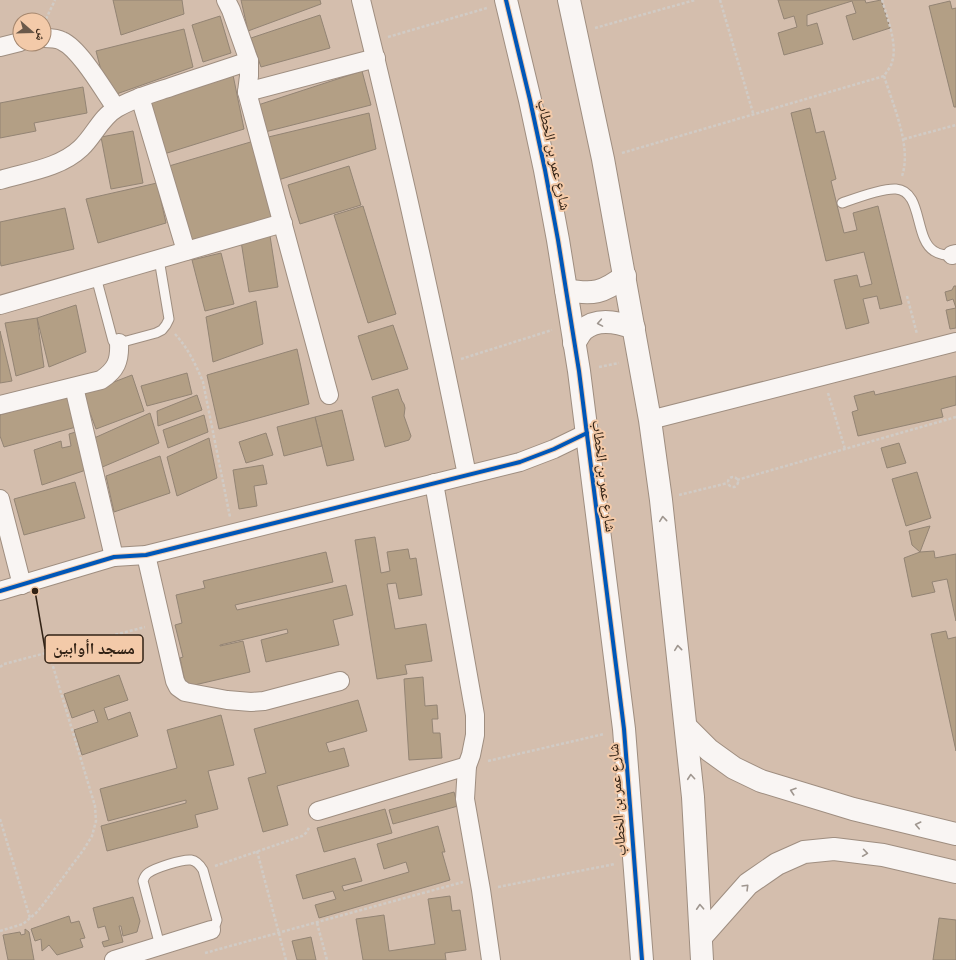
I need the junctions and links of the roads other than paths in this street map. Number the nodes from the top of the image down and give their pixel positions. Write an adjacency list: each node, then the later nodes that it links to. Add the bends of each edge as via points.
1 (226, 0): 9 (street)
2 (361, 0): 8 (street)
3 (569, 0): 19 (street, via 603,159)
4 (507, 1): 21 (street, شارع عمر بن الخطاب, via 545,170)
5 (52, 39): 12 (street, via 63,41 73,49)
6 (12, 44): 7 (street)
7 (0, 47)
8 (374, 50): 10 (street); 32 (street)
9 (249, 61): 10 (street); 11 (street)
10 (247, 92): 15 (street)
11 (140, 97): 12 (street); 16 (street)
12 (116, 108): 13 (street, via 90,139 69,157 57,164)
13 (0, 180)
14 (842, 202): 17 (lane, via 889,189 906,192 911,198 926,244 942,255)
15 (282, 223): 16 (street); 28 (street)
16 (186, 251): 18 (street)
17 (954, 254)
18 (159, 259): 20 (street); 26 (lane, via 168,319 166,326 156,333)
19 (624, 276): 21 (street, via 611,287 601,291 583,293); 23 (street)
20 (96, 277): 22 (street); 26 (lane, via 113,341)
21 (566, 290): 24 (street, شارع عمر بن الخطاب)
22 (0, 305)
23 (634, 328): 24 (street, one-way to 24, via 614,322 597,323); 30 (street)
24 (573, 333): 31 (street, شارع عمر بن الخطاب)
25 (956, 342): 30 (street)
26 (119, 343): 27 (street, via 120,354 110,374 101,380)
27 (74, 387): 29 (street); 36 (street)
28 (329, 395)
29 (0, 405)
30 (650, 420): 40 (street, one-way to 30)
31 (586, 433): 32 (street, via 520,462); 50 (street, شارع عمر بن الخطاب, via 624,729)
32 (468, 475): 33 (street)
33 (434, 483): 35 (street); 41 (street, via 475,715 472,755)
34 (0, 499): 37 (street)
35 (146, 555): 36 (street); 39 (street, via 175,681 185,692 227,700 264,701)
36 (114, 556): 37 (street)
37 (22, 585): 38 (street)
38 (0, 591)
39 (340, 681)
40 (686, 727): 43 (street, one-way to 40, via 853,809 761,781 734,768 709,750); 46 (street, one-way to 40)
41 (467, 766): 42 (street); 49 (street, via 465,799)
42 (318, 811)
43 (956, 834)
44 (956, 872): 46 (street, one-way to 44, via 748,884 777,864 804,852 834,849 883,855)
45 (212, 930): 47 (street); 47 (lane, via 217,920 203,870 198,863 192,860 184,861 153,870 146,874 143,881)
46 (701, 937): 51 (street)
47 (160, 946): 48 (street)
48 (114, 960)
49 (491, 960)
50 (642, 960)
51 (702, 960)

